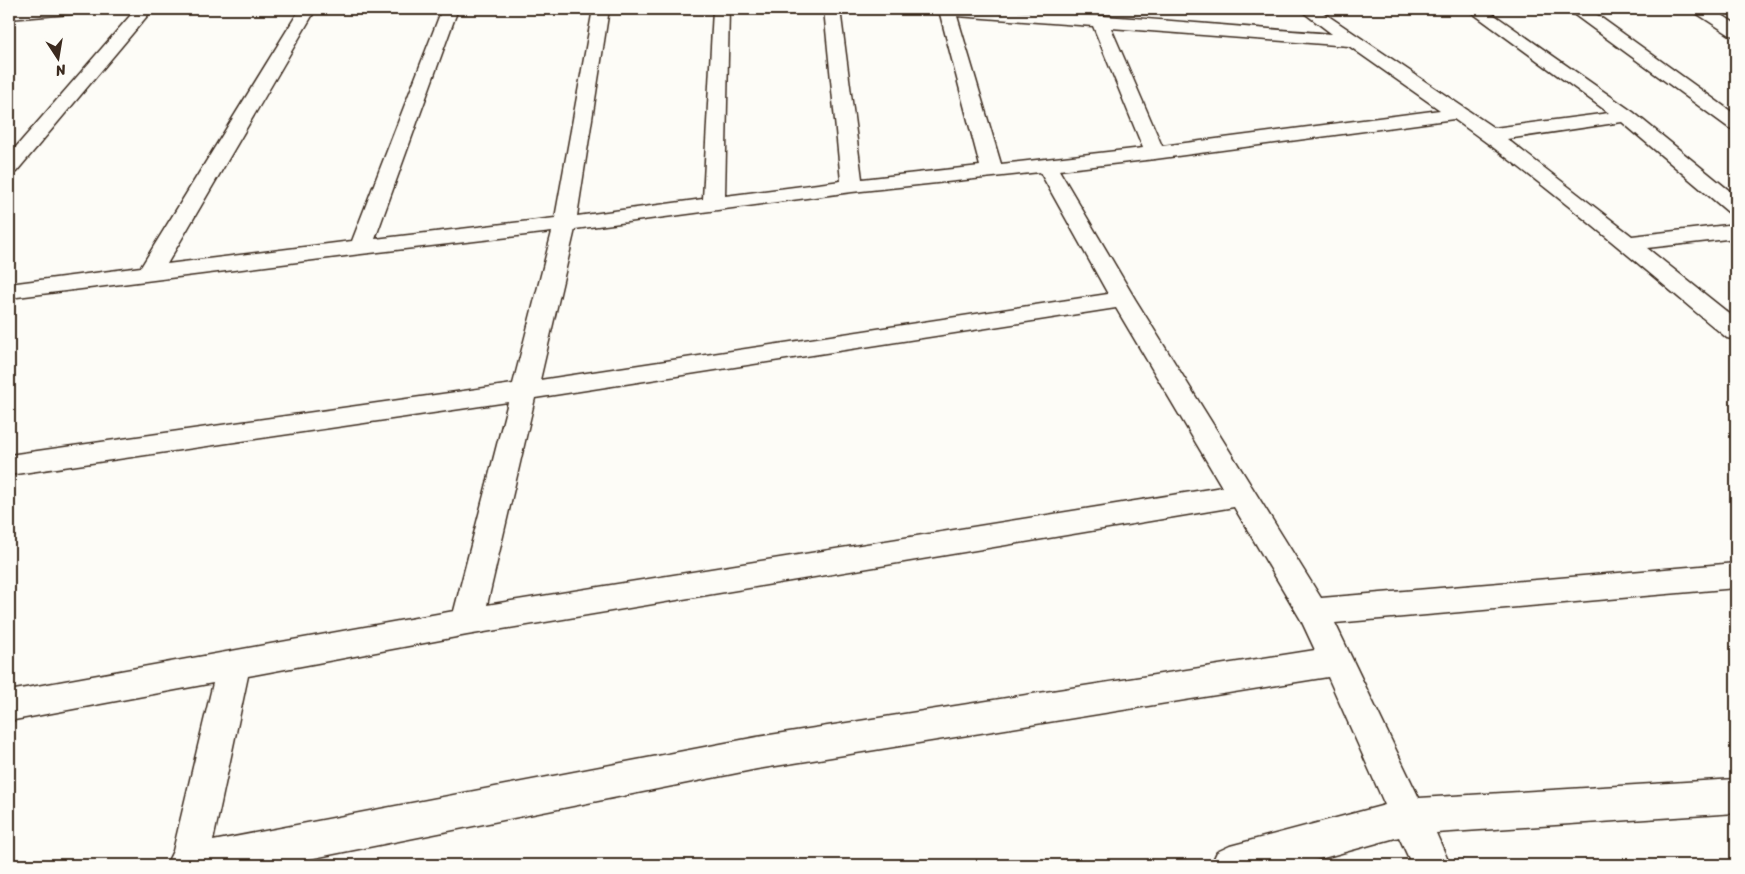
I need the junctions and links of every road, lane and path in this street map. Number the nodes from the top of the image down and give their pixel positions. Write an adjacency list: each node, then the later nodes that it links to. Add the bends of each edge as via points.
1 (70, 9): 13 (street)
2 (145, 9): 23 (street)
3 (308, 9): 32 (street)
4 (450, 9): 31 (street)
5 (601, 9): 28 (street)
6 (721, 9): 26 (street)
7 (832, 9): 25 (street)
8 (943, 9): 14 (street); 24 (street)
9 (1307, 9): 16 (street)
10 (1475, 9): 18 (street)
11 (1578, 9): 19 (street)
12 (1702, 9): 15 (street)
13 (9, 14)
14 (1099, 20): 16 (street); 21 (street)
15 (1736, 31)
16 (1353, 41): 17 (street)
17 (1459, 113): 20 (street); 21 (street)
18 (1626, 116): 20 (street); 27 (street)
19 (1736, 124)
20 (1490, 135): 30 (street)
21 (1155, 153): 22 (street)
22 (1046, 166): 24 (street); 34 (street)
23 (9, 168)
24 (992, 170): 25 (street)
25 (852, 186): 26 (street)
26 (714, 204): 28 (street)
27 (1736, 207)
28 (565, 224): 31 (street); 36 (street)
29 (1736, 231): 30 (street)
30 (1627, 243): 35 (street)
31 (361, 247): 32 (street)
32 (149, 274): 33 (street)
33 (9, 291)
34 (1123, 299): 36 (street); 38 (street)
35 (1736, 332)
36 (524, 391): 37 (street); 41 (street)
37 (9, 466)
38 (1240, 495): 40 (street); 41 (street)
39 (1736, 575): 40 (street)
40 (1313, 612): 42 (street)
41 (467, 622): 43 (street)
42 (1337, 661): 46 (street); 47 (street, via 757,753)
43 (234, 665): 44 (street); 47 (street)
44 (9, 706)
45 (1736, 796): 46 (street)
46 (1408, 817): 48 (street); 49 (street)
47 (187, 865)
48 (1230, 865)
49 (1431, 865)

